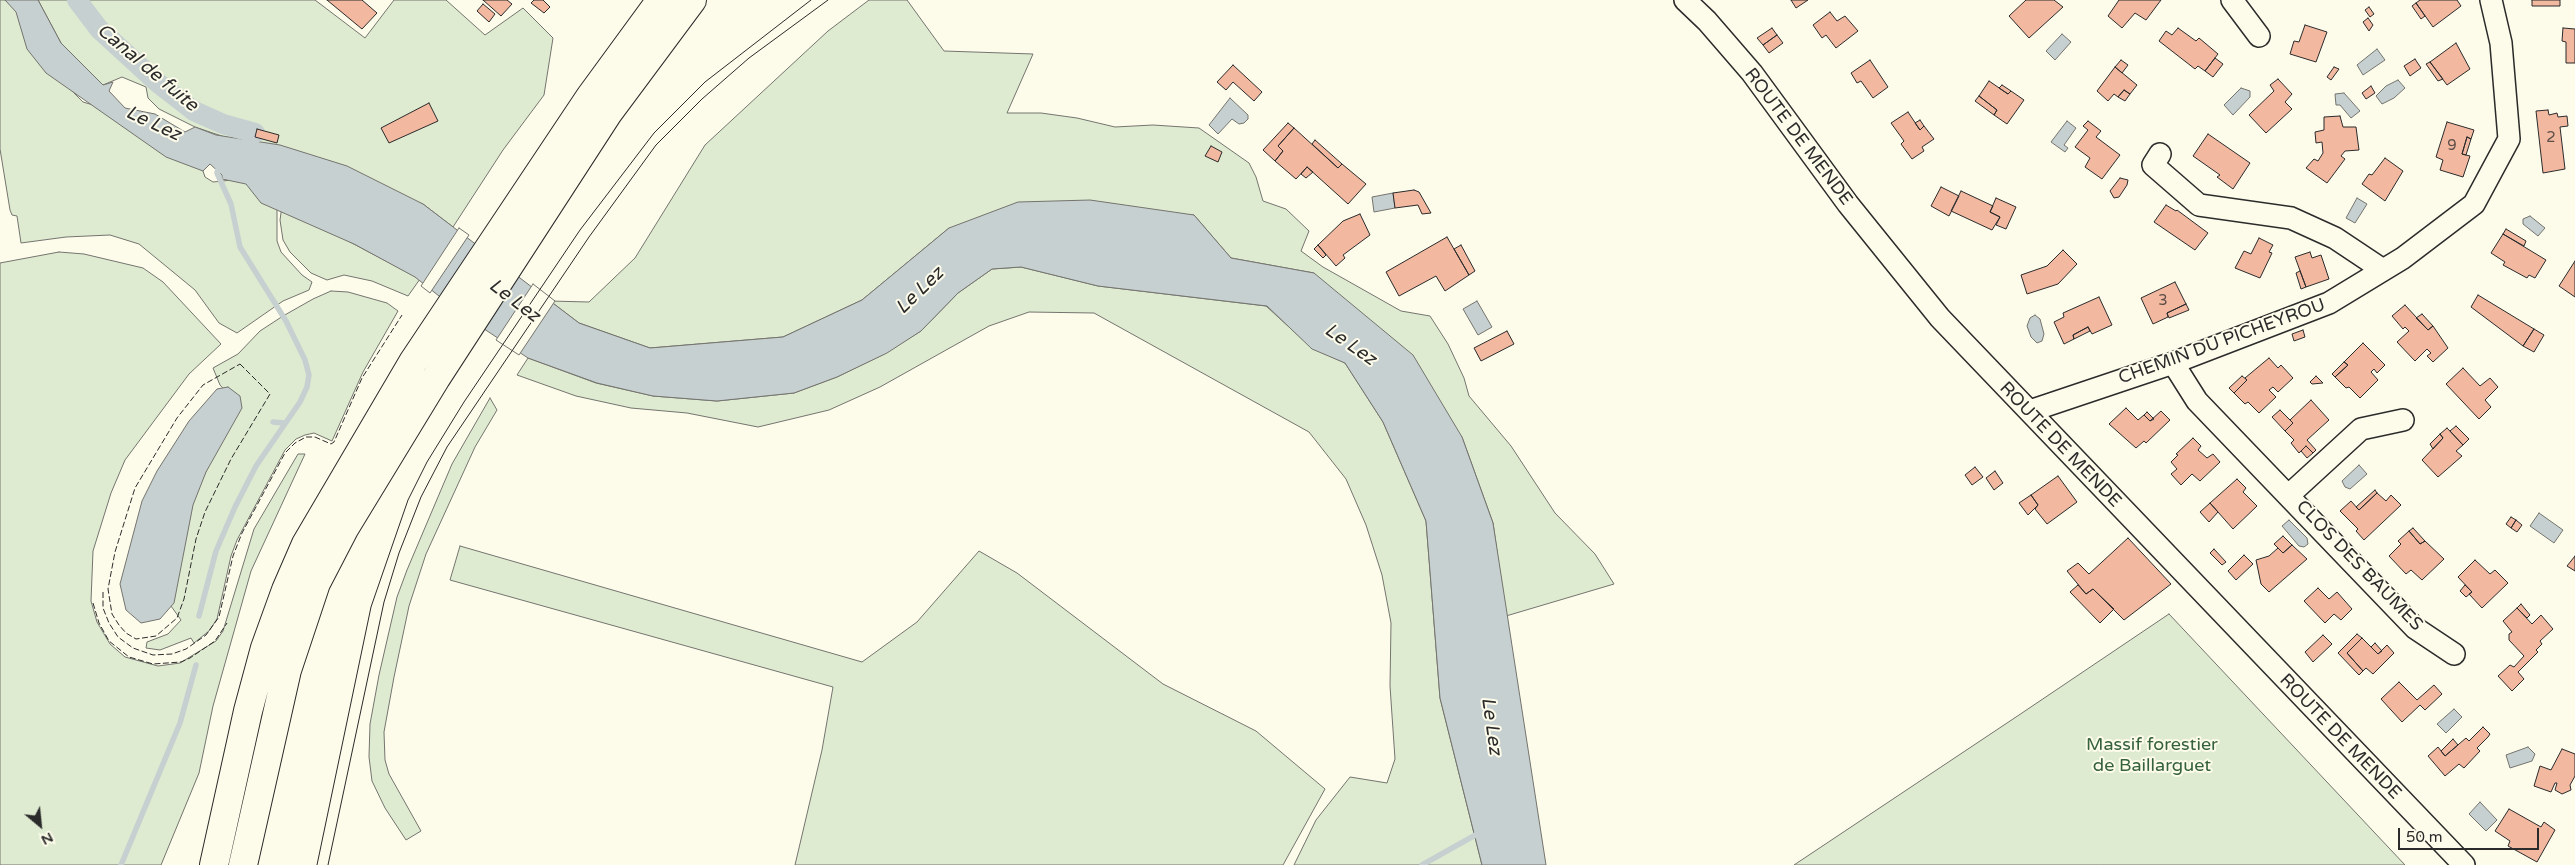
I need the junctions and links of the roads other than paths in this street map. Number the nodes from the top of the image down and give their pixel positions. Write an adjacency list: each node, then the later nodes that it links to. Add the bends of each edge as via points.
1 (661, 0): 17 (main road, via 519,202 413,362 306,544 265,648)
2 (692, 0): 8 (main road)
3 (698, 0): 8 (main road)
4 (1685, 0): 12 (street, ROUTE DE MENDE, via 1752,72 1848,204 1940,318)
5 (2232, 0): 7 (street)
6 (2491, 0): 10 (street, CHEMIN DU PICHEYROU, via 2501,43 2509,139 2474,204)
7 (2259, 36)
8 (646, 60): 16 (main road, via 608,113 436,378 349,521 316,583 287,670)
9 (2160, 154): 10 (street, via 2152,165 2199,205 2290,218 2335,238)
10 (2383, 270): 11 (street, CHEMIN DU PICHEYROU, via 2329,303)
11 (2173, 363): 12 (street, CHEMIN DU PICHEYROU); 14 (street, CLOS DES BAUMES, via 2197,401)
12 (2030, 411): 20 (street, ROUTE DE MENDE)
13 (2403, 420): 14 (street, CLOS DES BAUMES, via 2361,430)
14 (2289, 496): 15 (street, CLOS DES BAUMES, via 2415,628)
15 (2454, 654)
16 (270, 746): 18 (main road); 19 (main road)
17 (214, 865)
18 (243, 865)
19 (260, 865)
20 (2464, 865)

